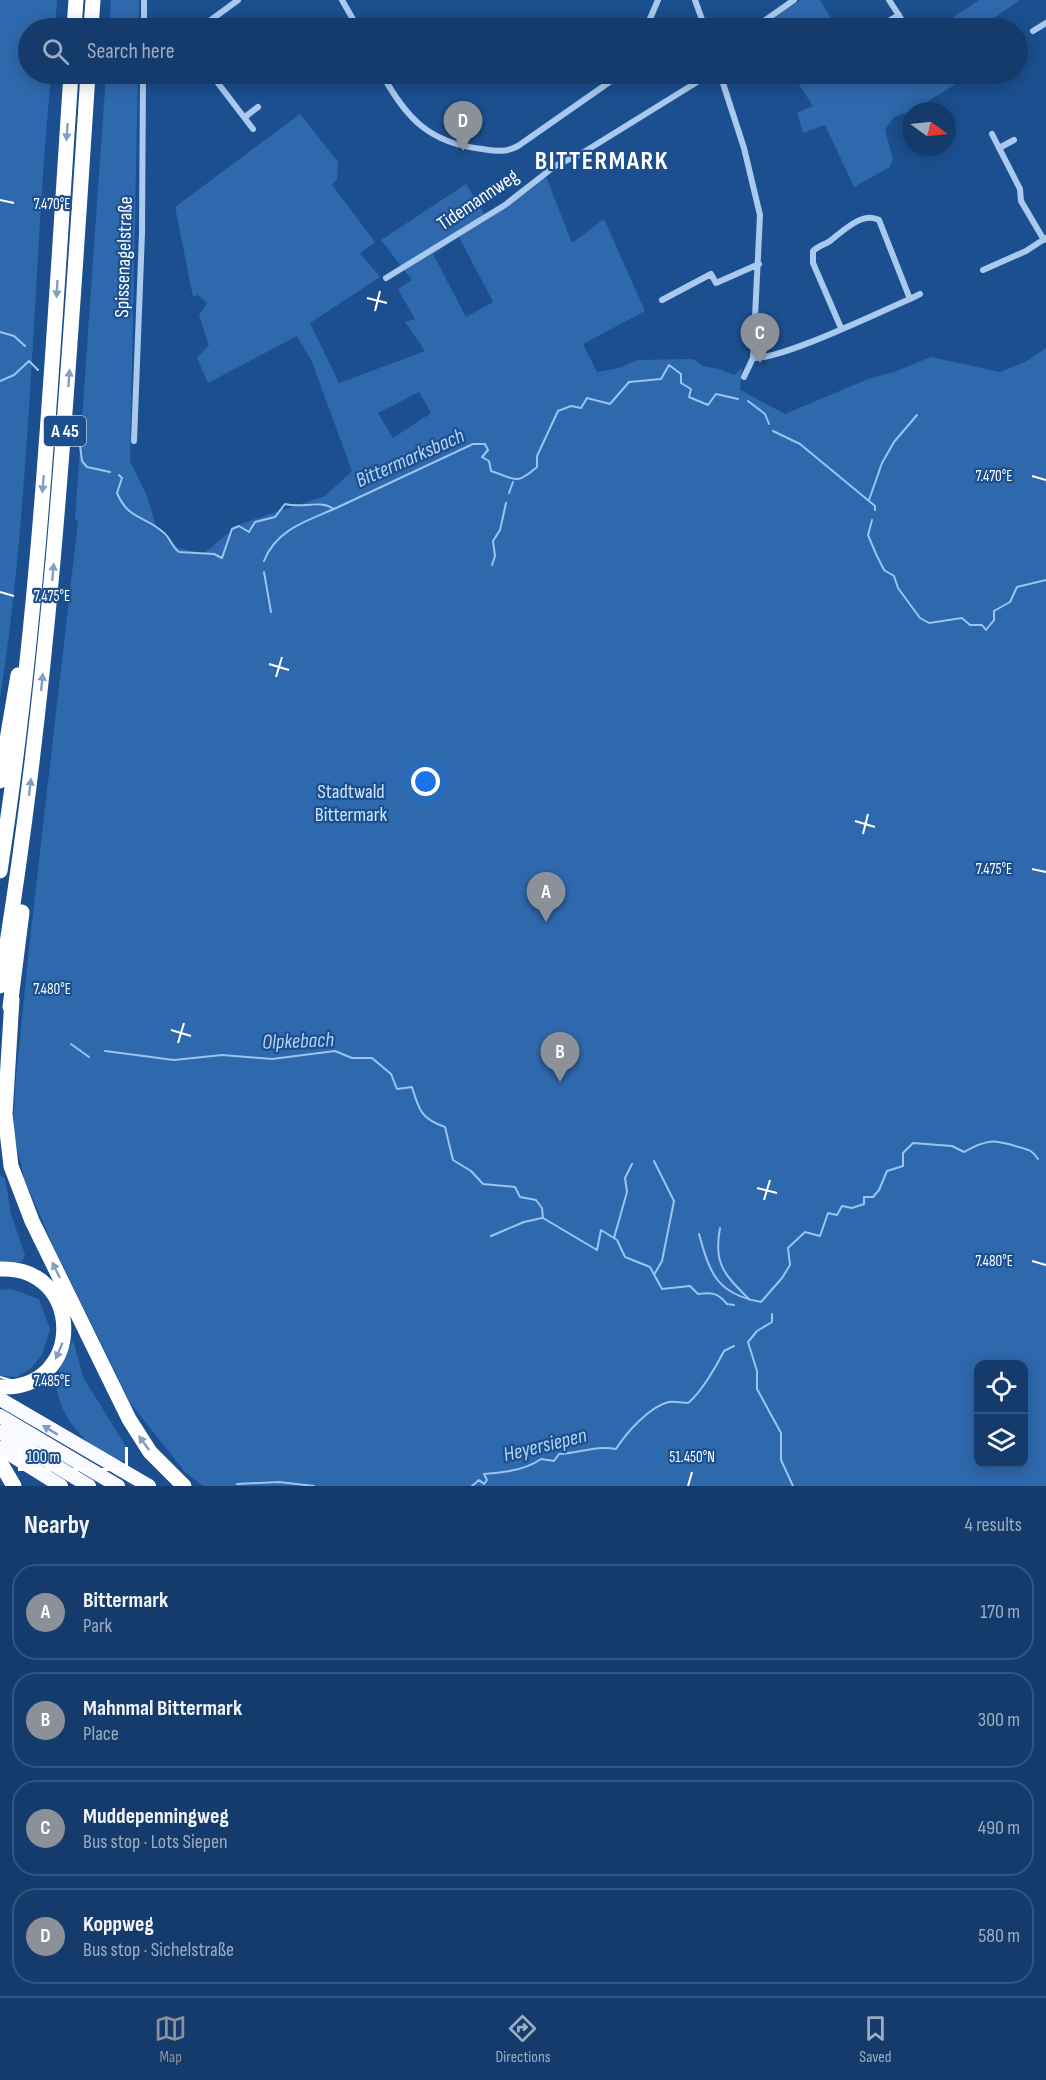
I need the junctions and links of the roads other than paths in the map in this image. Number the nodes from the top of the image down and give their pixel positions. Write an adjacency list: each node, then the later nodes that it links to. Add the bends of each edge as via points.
1 (76, 0): 11 (highway)
2 (93, 0): 12 (highway)
3 (144, 0): 13 (street)
4 (238, 0): 14 (street)
5 (342, 0): 15 (street)
6 (658, 0): 16 (street)
7 (695, 0): 17 (street)
8 (794, 0): 18 (street)
9 (889, 0): 10 (street)
10 (898, 15): 19 (street); 20 (street)
11 (75, 18)
12 (92, 18)
13 (144, 18)
14 (214, 18)
15 (352, 18)
16 (650, 18)
17 (701, 18)
18 (768, 18)
19 (893, 18)
20 (900, 18)
21 (1046, 23): 22 (street)
22 (1033, 31)
23 (70, 84): 48 (highway, A 45, one-way to 48, via 32,613)
24 (87, 84): 50 (highway, A 45, one-way to 24, via 57,530)
25 (143, 84): 47 (street, Spissenagelstraße)
26 (219, 84): 32 (street)
27 (388, 84): 28 (street, via 404,111 445,142 502,152 518,146)
28 (606, 84)
29 (694, 84): 40 (street, Tidemannweg, via 585,152 555,166 506,205)
30 (723, 84): 38 (street, via 760,215)
31 (258, 107): 32 (street)
32 (245, 117): 33 (street)
33 (253, 129)
34 (992, 134): 36 (street)
35 (1014, 140): 36 (street)
36 (999, 148): 37 (street, via 1020,189 1021,201)
37 (1045, 239): 39 (street)
38 (759, 264): 43 (street, via 716,283 711,274); 45 (street)
39 (983, 270)
40 (386, 278)
41 (920, 294): 42 (street)
42 (910, 299): 44 (street); 44 (street, via 879,220 867,218 836,234 812,256)
43 (662, 300)
44 (841, 328): 45 (street, via 780,353)
45 (753, 358): 46 (street)
46 (744, 377)
47 (134, 441)
48 (14, 730): 49 (highway); 51 (highway, A 45)
49 (0, 781)
50 (23, 841): 52 (highway, A 45); 53 (highway, via 25,893)
51 (0, 871)
52 (0, 986)
53 (12, 999): 54 (highway); 67 (highway, one-way to 53, via 150,1452 129,1419 17,1185 6,1129)
54 (0, 1060)
55 (0, 1269): 56 (highway, one-way to 56, via 23,1272 47,1287 62,1309 65,1329 61,1349 45,1373 28,1383)
56 (0, 1387)
57 (0, 1399): 66 (highway, one-way to 57)
58 (0, 1416): 65 (highway)
59 (0, 1432): 64 (highway)
60 (0, 1448): 63 (highway)
61 (0, 1462): 62 (highway)
62 (14, 1486)
63 (61, 1486)
64 (89, 1486)
65 (118, 1486)
66 (149, 1486)
67 (184, 1486)

